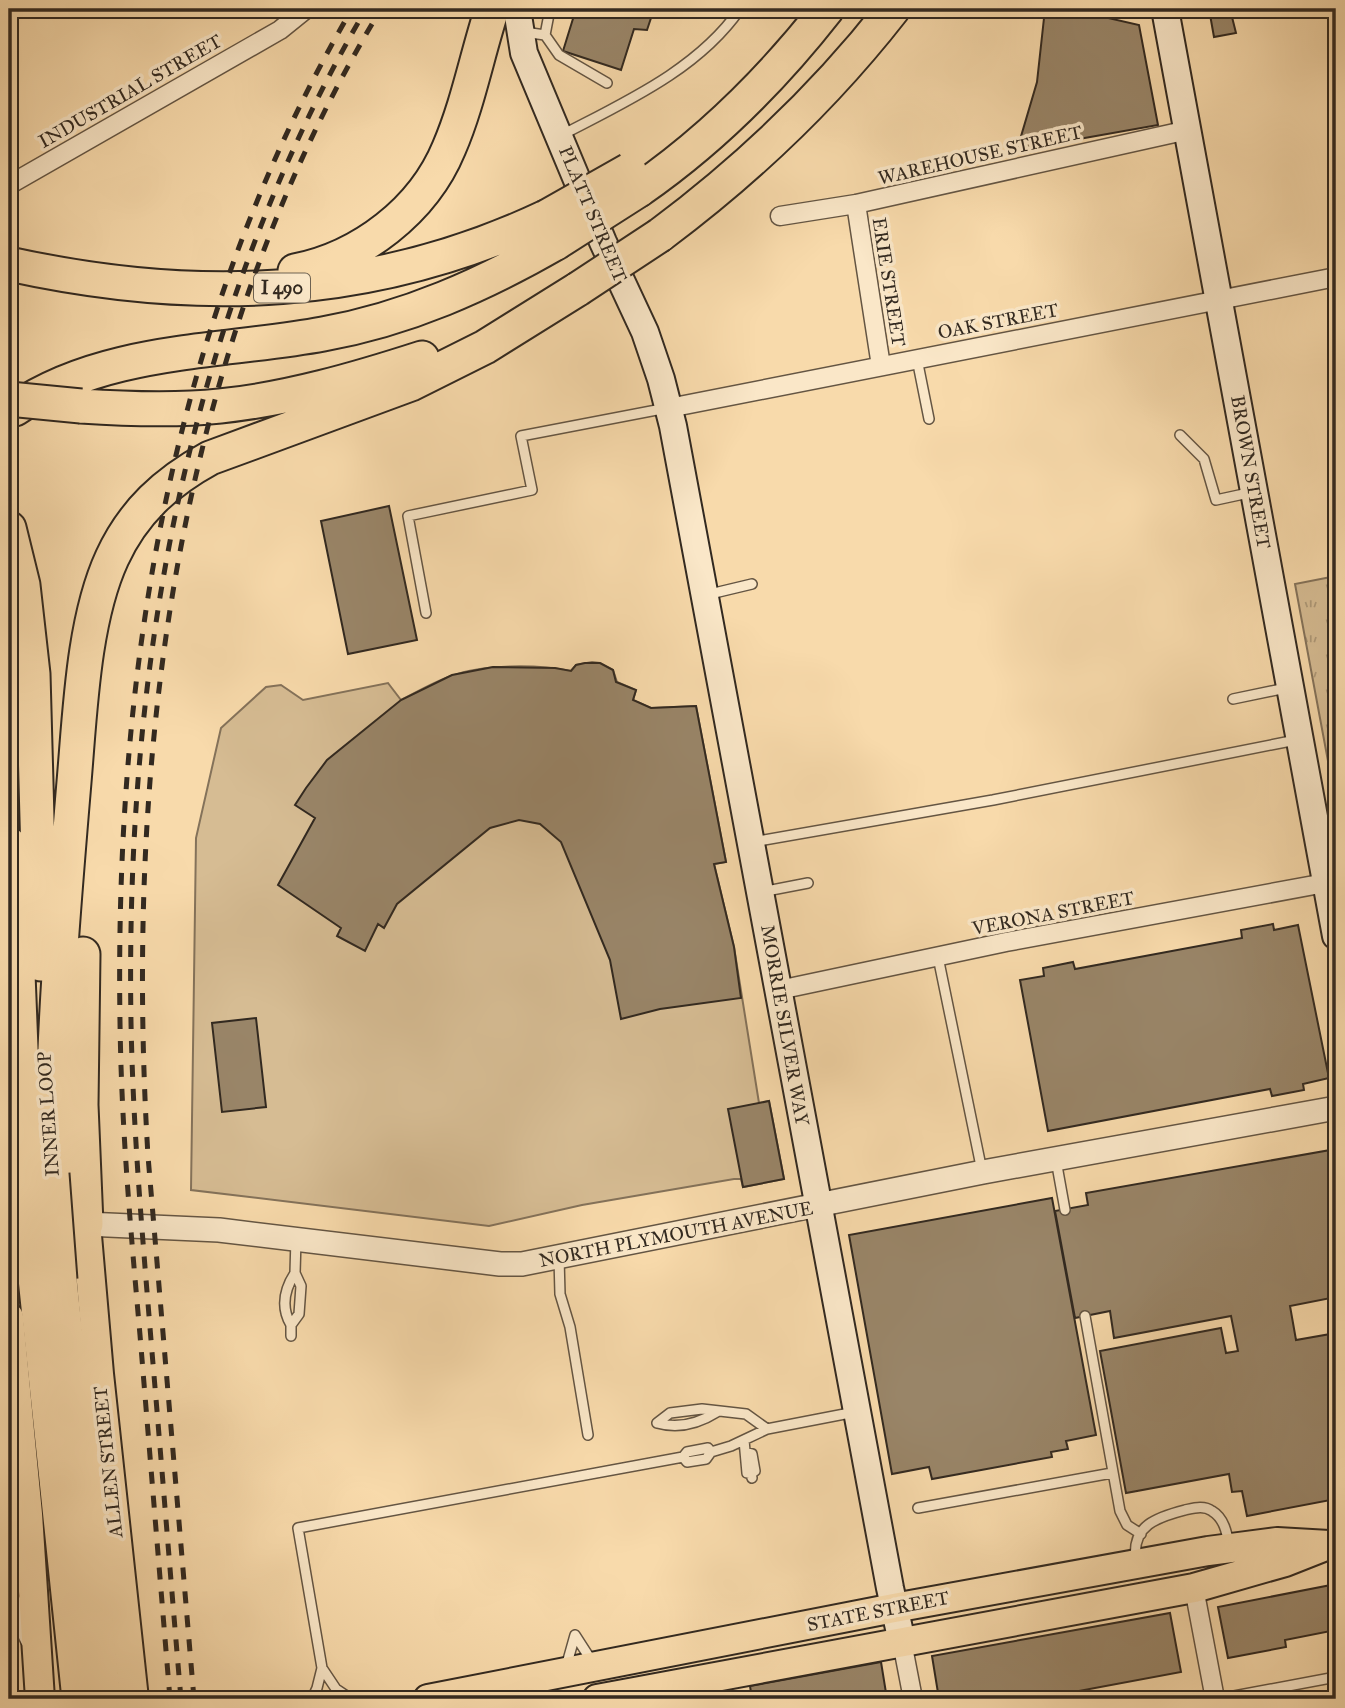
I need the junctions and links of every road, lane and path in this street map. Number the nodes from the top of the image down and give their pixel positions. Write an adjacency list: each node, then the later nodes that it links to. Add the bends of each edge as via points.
1 (306, 9): 11 (street, INDUSTRIAL STREET, via 280,30)
2 (550, 9): 7 (lane)
3 (740, 9): 10 (lane, via 719,34 645,92)
4 (825, 9): 14 (highway, bridge, via 742,105 692,152 634,180)
5 (893, 9): 18 (highway, bridge, via 777,137 660,235)
6 (1166, 9): 9 (main road, BROWN STREET)
7 (518, 21): 8 (lane, via 559,55); 10 (main road, PLATT STREET, via 524,53); 17 (highway, via 457,128 445,158 418,198 380,234 322,264 279,275 202,282)
8 (607, 83)
9 (1188, 130): 12 (street, WAREHOUSE STREET); 19 (main road, BROWN STREET)
10 (560, 136): 23 (main road, PLATT STREET, via 645,332)
11 (9, 185)
12 (856, 204): 13 (street, WAREHOUSE STREET); 21 (street, ERIE STREET)
13 (780, 216)
14 (551, 230): 17 (highway, I 490, via 499,237 444,256 336,282 228,290); 24 (highway, via 483,282 421,308 323,334 107,367 57,384)
15 (9, 264): 17 (highway, I 490)
16 (1336, 277): 19 (street, OAK STREET)
17 (103, 281)
18 (578, 289): 22 (highway, bridge, via 469,342 339,383 272,398 217,406 137,408); 29 (highway, via 485,347 411,384 198,464 142,509)
19 (1219, 299): 20 (street, OAK STREET); 27 (main road, BROWN STREET)
20 (917, 359): 21 (street, OAK STREET); 25 (lane)
21 (881, 366): 23 (street, OAK STREET)
22 (9, 398)
23 (669, 408): 31 (main road, MORRIE SILVER WAY); 32 (lane, via 521,436 532,490 408,516)
24 (9, 414)
25 (929, 419)
26 (1180, 435): 27 (lane, via 1204,459 1216,500)
27 (1255, 492): 33 (main road, BROWN STREET)
28 (12, 538): 48 (highway, INNER LOOP, via 27,612 33,674 42,999)
29 (111, 560): 48 (highway, via 91,635 77,753); 52 (highway, via 100,620 82,978)
30 (752, 584): 31 (lane)
31 (706, 595): 36 (main road, MORRIE SILVER WAY)
32 (426, 613)
33 (1290, 687): 34 (lane); 35 (main road, BROWN STREET)
34 (1233, 699)
35 (1300, 739): 36 (lane); 38 (main road, BROWN STREET)
36 (751, 843): 40 (main road, MORRIE SILVER WAY)
37 (9, 844): 48 (highway, INNER LOOP)
38 (1331, 882): 41 (main road, BROWN STREET); 42 (street, VERONA STREET)
39 (807, 883): 40 (lane)
40 (761, 892): 43 (main road, MORRIE SILVER WAY)
41 (1336, 936)
42 (938, 957): 43 (street, VERONA STREET); 47 (lane)
43 (779, 990): 49 (main road, MORRIE SILVER WAY)
44 (9, 1064): 48 (highway)
45 (1336, 1108): 46 (street, NORTH PLYMOUTH AVENUE)
46 (1055, 1159): 47 (street, NORTH PLYMOUTH AVENUE); 50 (lane)
47 (982, 1172): 49 (street, NORTH PLYMOUTH AVENUE)
48 (39, 1173): 56 (highway, INNER LOOP, bridge)
49 (818, 1206): 54 (street, NORTH PLYMOUTH AVENUE); 62 (main road, MORRIE SILVER WAY)
50 (1065, 1210)
51 (9, 1224): 52 (main road, NORTH PLYMOUTH AVENUE)
52 (86, 1224): 53 (street, NORTH PLYMOUTH AVENUE); 83 (main road, ALLEN STREET)
53 (296, 1238): 54 (street, NORTH PLYMOUTH AVENUE, via 500,1264); 55 (lane)
54 (559, 1257): 64 (lane, via 560,1294)
55 (296, 1273): 59 (lane, via 301,1286 299,1314); 59 (lane, via 288,1284 284,1313)
56 (47, 1279): 81 (highway, INNER LOOP); 82 (highway, INNER LOOP)
57 (1085, 1316): 66 (lane)
58 (9, 1317): 77 (main road)
59 (291, 1325): 60 (lane)
60 (291, 1336)
61 (717, 1412): 61 (lane, via 670,1413 657,1423 672,1427 702,1422); 63 (lane, via 746,1414)
62 (857, 1412): 63 (lane); 75 (main road, MORRIE SILVER WAY)
63 (767, 1429): 65 (lane)
64 (588, 1435)
65 (744, 1440): 67 (lane); 78 (lane, via 711,1452 708,1448 687,1451 683,1457 298,1528)
66 (1112, 1474): 68 (lane); 69 (lane, via 1121,1516)
67 (751, 1476)
68 (918, 1508)
69 (1141, 1534): 71 (lane, via 1158,1517 1201,1507 1213,1511 1221,1521); 72 (lane, via 1135,1550)
70 (1333, 1544): 71 (main road, STATE STREET); 73 (main road, STATE STREET)
71 (1229, 1547): 72 (main road, STATE STREET)
72 (1137, 1563): 75 (main road, STATE STREET)
73 (1194, 1588): 76 (main road, STATE STREET); 89 (street)
74 (9, 1596): 77 (street)
75 (894, 1608): 76 (main road, MORRIE SILVER WAY); 86 (main road, STATE STREET)
76 (902, 1642): 87 (main road, STATE STREET); 88 (street)
77 (38, 1664): 80 (main road)
78 (322, 1668): 84 (lane); 85 (lane, via 336,1689)
79 (1336, 1676): 89 (lane)
80 (40, 1699)
81 (79, 1699)
82 (103, 1699)
83 (134, 1699)
84 (312, 1699)
85 (351, 1699)
86 (428, 1699)
87 (597, 1699)
88 (914, 1699)
89 (1216, 1699)

